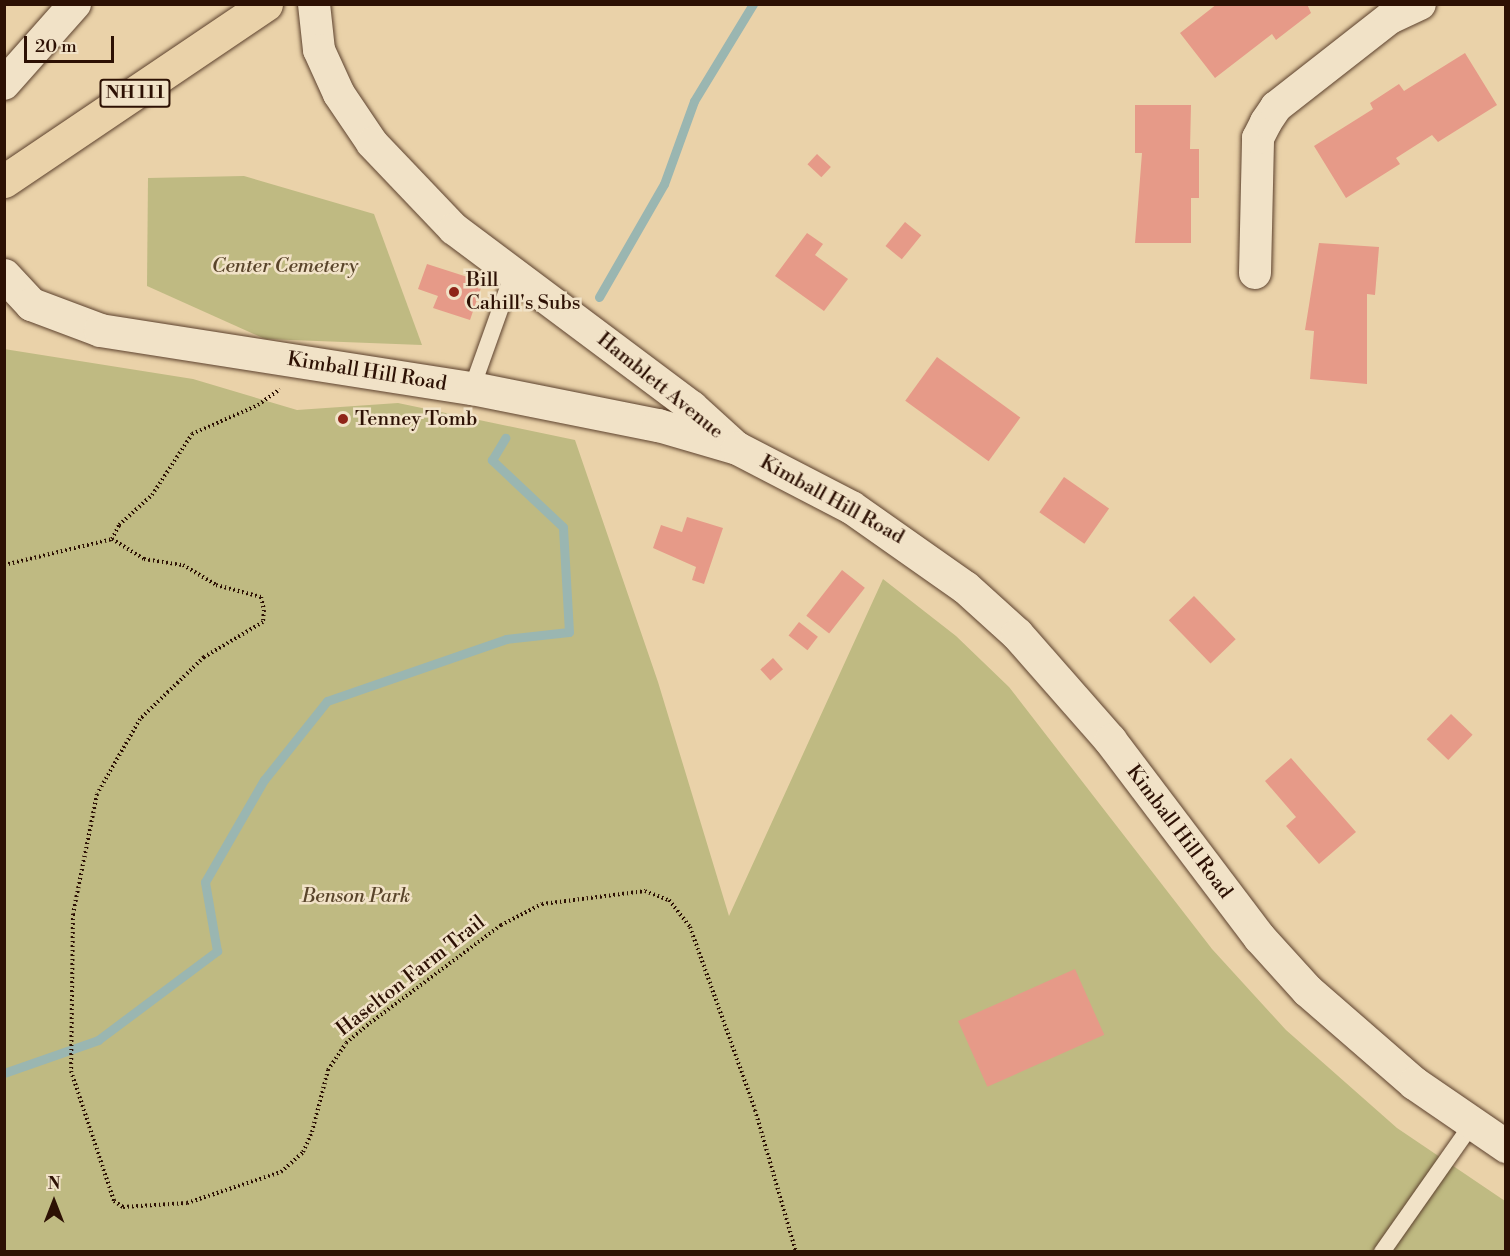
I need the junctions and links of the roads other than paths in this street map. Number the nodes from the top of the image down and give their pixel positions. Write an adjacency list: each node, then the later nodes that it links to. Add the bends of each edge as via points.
1 (75, 4): 5 (street)
2 (266, 4): 6 (main road, NH 111)
3 (314, 4): 7 (street, Hamblett Avenue, via 319,50 339,94 372,143 454,230)
4 (1420, 4): 8 (street, via 1390,18 1276,107 1266,122 1258,138)
5 (4, 84)
6 (4, 181)
7 (514, 271): 12 (lane); 13 (street, Hamblett Avenue, via 692,407)
8 (1255, 273)
9 (4, 275): 11 (street, Kimball Hill Road, via 31,304)
10 (4, 316): 11 (street)
11 (70, 321): 12 (street, Kimball Hill Road, via 131,336)
12 (472, 388): 13 (street, Kimball Hill Road, via 658,425)
13 (737, 448): 14 (street, Kimball Hill Road, via 851,507 910,544 1017,634 1110,740 1259,937 1307,990 1414,1083)
14 (1472, 1124): 15 (street, Kimball Hill Road); 16 (lane)
15 (1506, 1146)
16 (1382, 1251)

